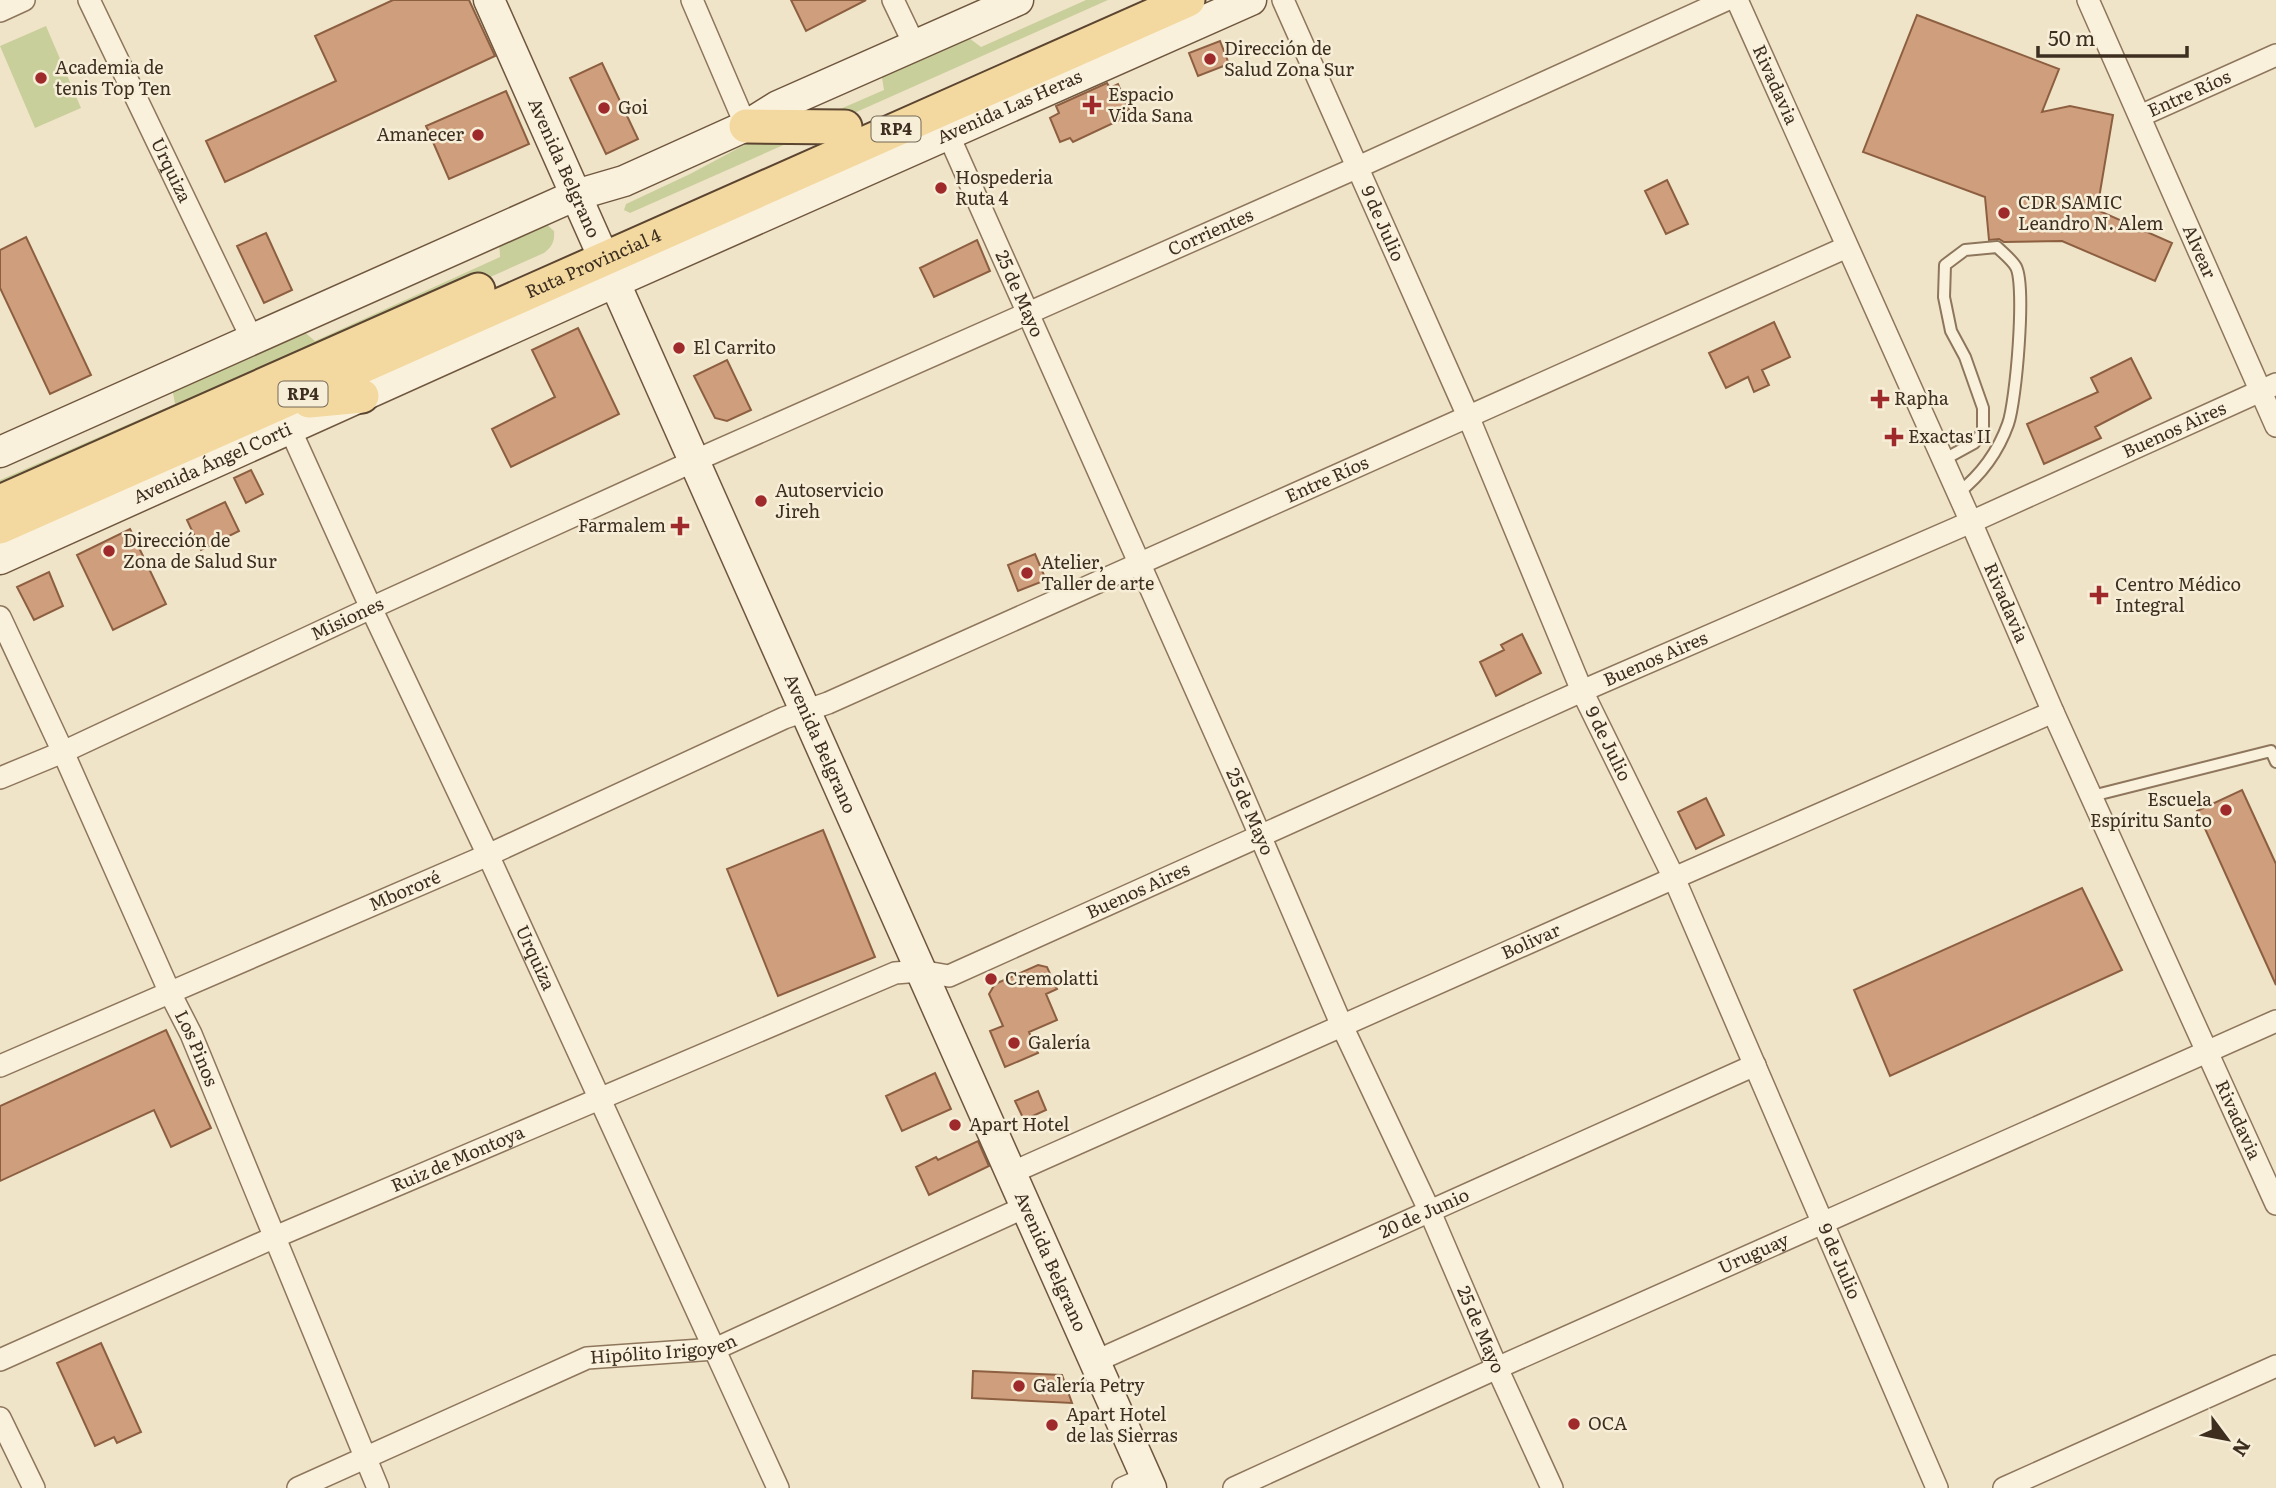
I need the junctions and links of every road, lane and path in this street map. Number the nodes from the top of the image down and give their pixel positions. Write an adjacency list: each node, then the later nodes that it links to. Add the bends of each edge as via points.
1 (24, 0): 14 (street)
2 (89, 0): 26 (street, Urquiza)
3 (489, 0): 22 (main road, Avenida Belgrano)
4 (692, 0): 18 (street)
5 (893, 0): 15 (street)
6 (1018, 0): 15 (main road)
7 (1132, 0): 19 (main road, Ruta Provincial 4 / RP4)
8 (1188, 0): 24 (main road, Ruta Provincial 4 / RP4)
9 (1251, 0): 20 (main road, Avenida Las Heras)
10 (1283, 0): 21 (street, 9 de Julio)
11 (1726, 0): 21 (street, Corrientes)
12 (1737, 0): 23 (street, Rivadavia)
13 (2088, 0): 17 (street, Alvear)
14 (0, 11)
15 (915, 46): 18 (main road, via 778,106)
16 (2276, 55): 17 (street, Entre Ríos)
17 (2140, 116): 27 (street, Alvear)
18 (746, 126): 19 (main road); 22 (main road, via 616,184)
19 (845, 127): 24 (main road, Ruta Provincial 4 / RP4)
20 (948, 134): 24 (main road, Avenida Las Heras); 25 (street, 25 de Mayo)
21 (1356, 168): 25 (street, Corrientes); 30 (street, 9 de Julio)
22 (576, 195): 24 (main road, Avenida Belgrano); 26 (main road)
23 (1847, 247): 30 (street, Entre Ríos); 33 (street, Rivadavia)
24 (605, 260): 28 (main road); 29 (main road, Ruta Provincial 4 / RP4); 34 (main road, Avenida Belgrano); 36 (main road, Ruta Provincial 4 / RP4)
25 (1029, 312): 34 (street, Corrientes); 40 (street, 25 de Mayo)
26 (252, 340): 32 (main road)
27 (2268, 388): 31 (street, Alvear); 37 (street, Buenos Aires)
28 (362, 396): 29 (main road)
29 (286, 416): 38 (main road, Ruta Provincial 4 / RP4); 39 (main road, Avenida Ángel Corti); 41 (street, Urquiza)
30 (1468, 416): 40 (street, Entre Ríos); 43 (street, 9 de Julio)
31 (2276, 426)
32 (0, 452)
33 (1943, 460): 35 (street, Rivadavia); 35 (lane, via 1974,443 1983,432 1983,408 1951,331 1944,297 1945,265 1965,250 1997,247 2016,267 2021,286 2009,423 1988,464)
34 (694, 461): 41 (street, Misiones); 44 (main road, Avenida Belgrano)
35 (1958, 493): 37 (street, Rivadavia)
36 (0, 502)
37 (1971, 522): 43 (street, Buenos Aires); 45 (street, Rivadavia)
38 (0, 527)
39 (0, 559)
40 (1140, 565): 44 (street, Entre Ríos, via 828,704); 50 (street, 25 de Mayo)
41 (371, 607): 46 (street, Misiones); 51 (street, Urquiza)
42 (0, 617): 46 (street, Los Pinos)
43 (1582, 691): 50 (street, Buenos Aires); 52 (street, 9 de Julio)
44 (805, 710): 51 (street, Mbororé); 53 (main road, Avenida Belgrano)
45 (2053, 712): 49 (street, Rivadavia); 52 (street, Bolivar)
46 (63, 752): 48 (street, Misiones); 54 (street, Los Pinos)
47 (2276, 762): 49 (lane, via 2271,751)
48 (0, 778)
49 (2092, 796): 57 (street, Rivadavia)
50 (1260, 837): 53 (street, Buenos Aires, via 949,976); 56 (street, 25 de Mayo)
51 (488, 855): 54 (street, Mbororé); 60 (street, Urquiza)
52 (1674, 878): 56 (street, Bolivar); 58 (street, 9 de Julio)
53 (920, 971): 60 (street, Ruiz de Montoya, via 895,973); 61 (main road, Avenida Belgrano)
54 (170, 993): 59 (street, Mbororé); 66 (street, Los Pinos)
55 (2276, 1021): 57 (street, Uruguay)
56 (1342, 1026): 61 (street, Bolivar); 64 (street, 25 de Mayo)
57 (2208, 1052): 62 (street, Rivadavia); 65 (street, Uruguay)
58 (1755, 1065): 64 (street, 20 de Junio); 65 (street, 9 de Julio)
59 (0, 1066)
60 (601, 1100): 66 (street, Ruiz de Montoya); 67 (street, Urquiza)
61 (1011, 1173): 63 (main road, Avenida Belgrano)
62 (2276, 1205)
63 (1025, 1207): 67 (street, Hipólito Irigoyen); 69 (main road, Avenida Belgrano)
64 (1430, 1212): 69 (street, 20 de Junio); 71 (street, 25 de Mayo)
65 (1822, 1225): 71 (street, Uruguay); 81 (street, 9 de Julio)
66 (275, 1237): 68 (street, Ruiz de Montoya); 73 (street, Los Pinos)
67 (715, 1349): 73 (street, Hipólito Irigoyen, via 587,1358); 78 (street, Urquiza)
68 (0, 1360)
69 (1094, 1362): 74 (main road, Avenida Belgrano)
70 (2276, 1366): 82 (street)
71 (1497, 1368): 79 (street, Uruguay); 80 (street, 25 de Mayo)
72 (0, 1418): 75 (street)
73 (366, 1459): 76 (street, Hipólito Irigoyen); 77 (street, Los Pinos)
74 (1140, 1485)
75 (34, 1488)
76 (298, 1488)
77 (379, 1488)
78 (778, 1488)
79 (1234, 1488)
80 (1552, 1488)
81 (1937, 1488)
82 (2004, 1488)

